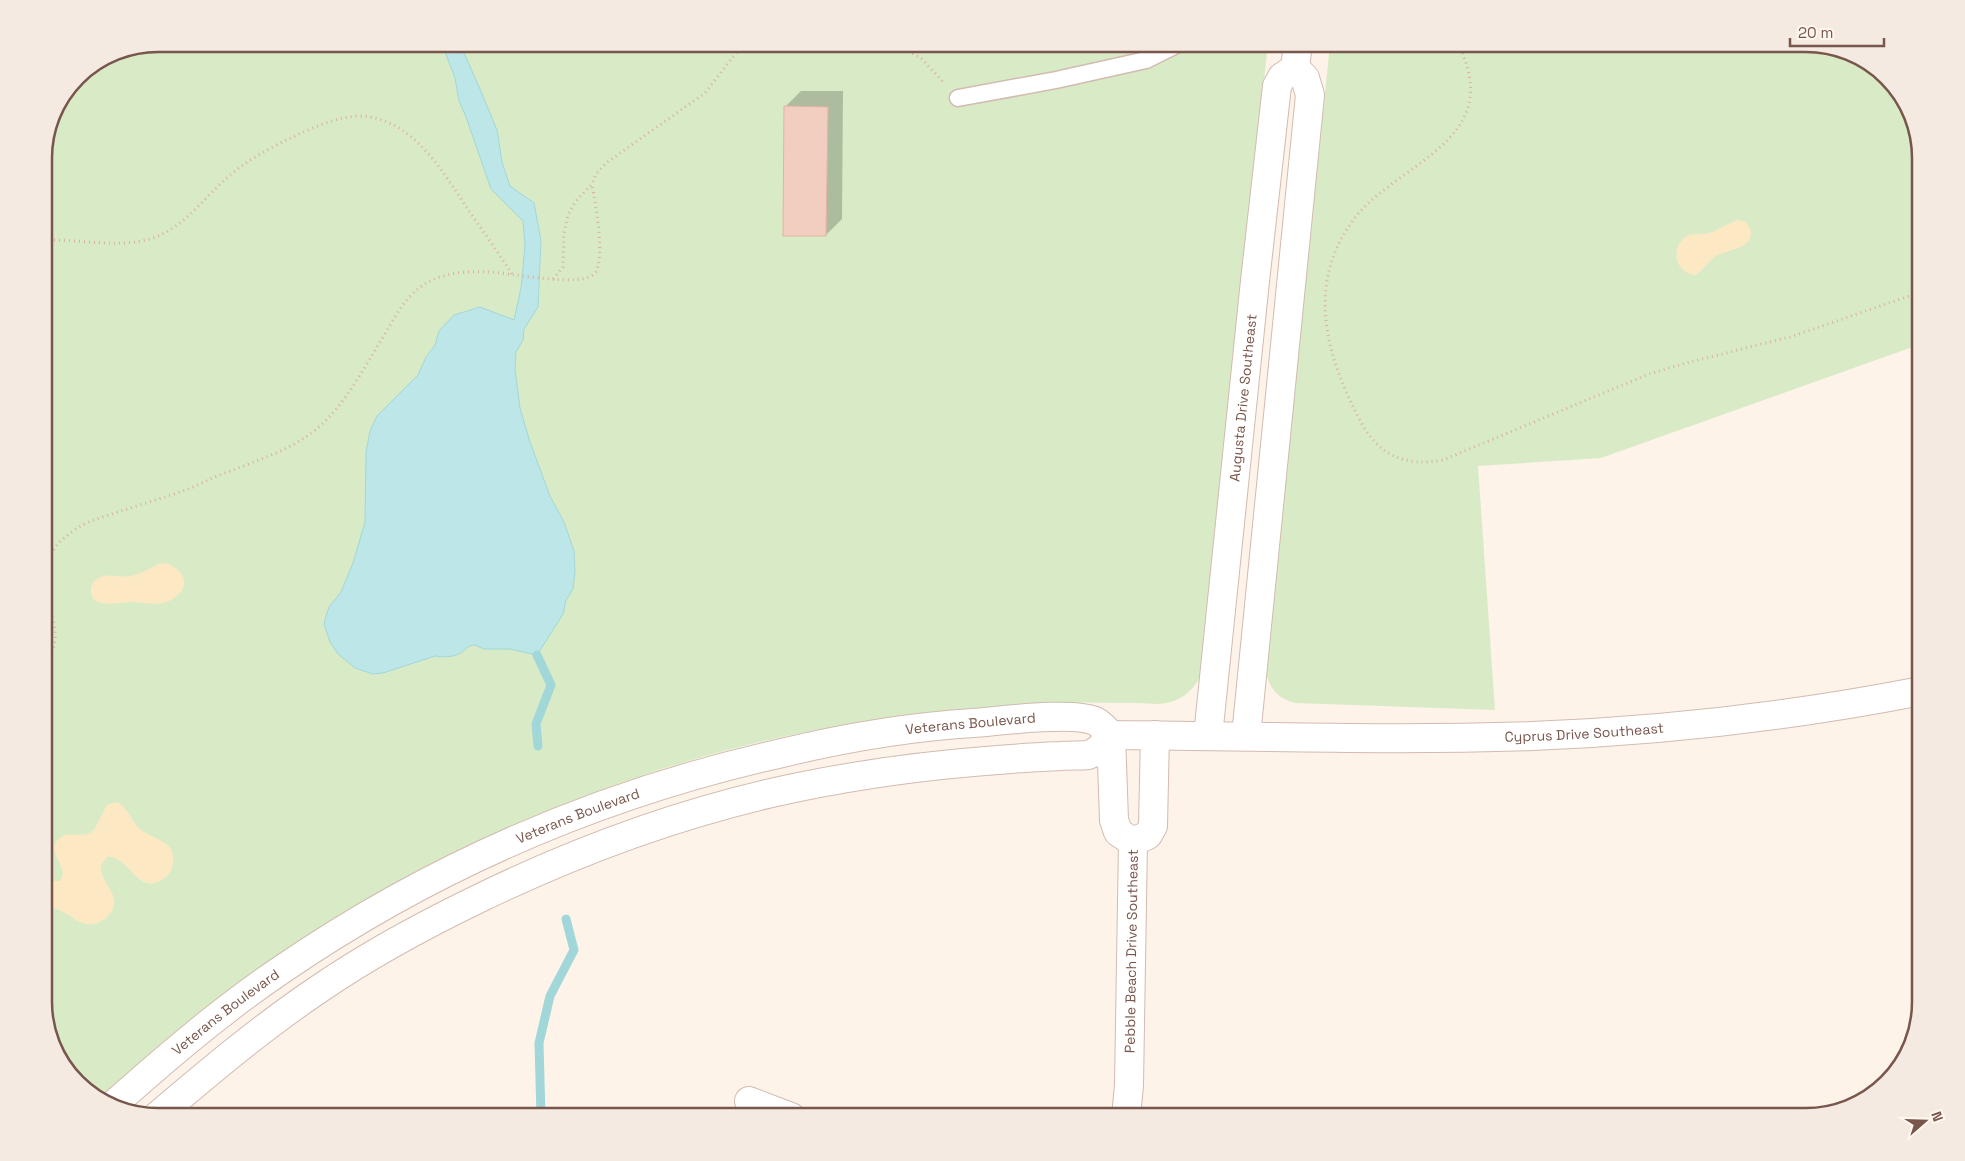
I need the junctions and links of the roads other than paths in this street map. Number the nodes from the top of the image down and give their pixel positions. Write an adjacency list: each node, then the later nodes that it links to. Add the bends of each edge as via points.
1 (1161, 52): 4 (lane, via 1146,60)
2 (1295, 52): 8 (street, Augusta Drive Southeast, via 1277,86)
3 (1297, 52): 9 (street, Augusta Drive Southeast, via 1310,95)
4 (958, 98)
5 (1912, 693): 9 (street, Cyprus Drive Southeast, via 1772,716 1647,730 1531,736)
6 (1111, 735): 7 (street); 10 (street, via 1114,820 1118,832); 11 (street, Veterans Boulevard, via 1097,722 1068,717 952,724 883,733 746,761 612,801 462,864 340,932 225,1010); 13 (street, via 1099,750 1088,755 930,765 791,788 656,826 590,849 517,880 380,951 263,1029)
7 (1155, 735): 8 (street); 10 (street, Pebble Beach Drive Southeast, via 1153,826 1148,835)
8 (1208, 736): 9 (street)
9 (1246, 736)
10 (1133, 842): 15 (street, Pebble Beach Drive Southeast)
11 (118, 1100)
12 (749, 1101): 14 (street)
13 (166, 1108)
14 (767, 1108)
15 (1127, 1108)

